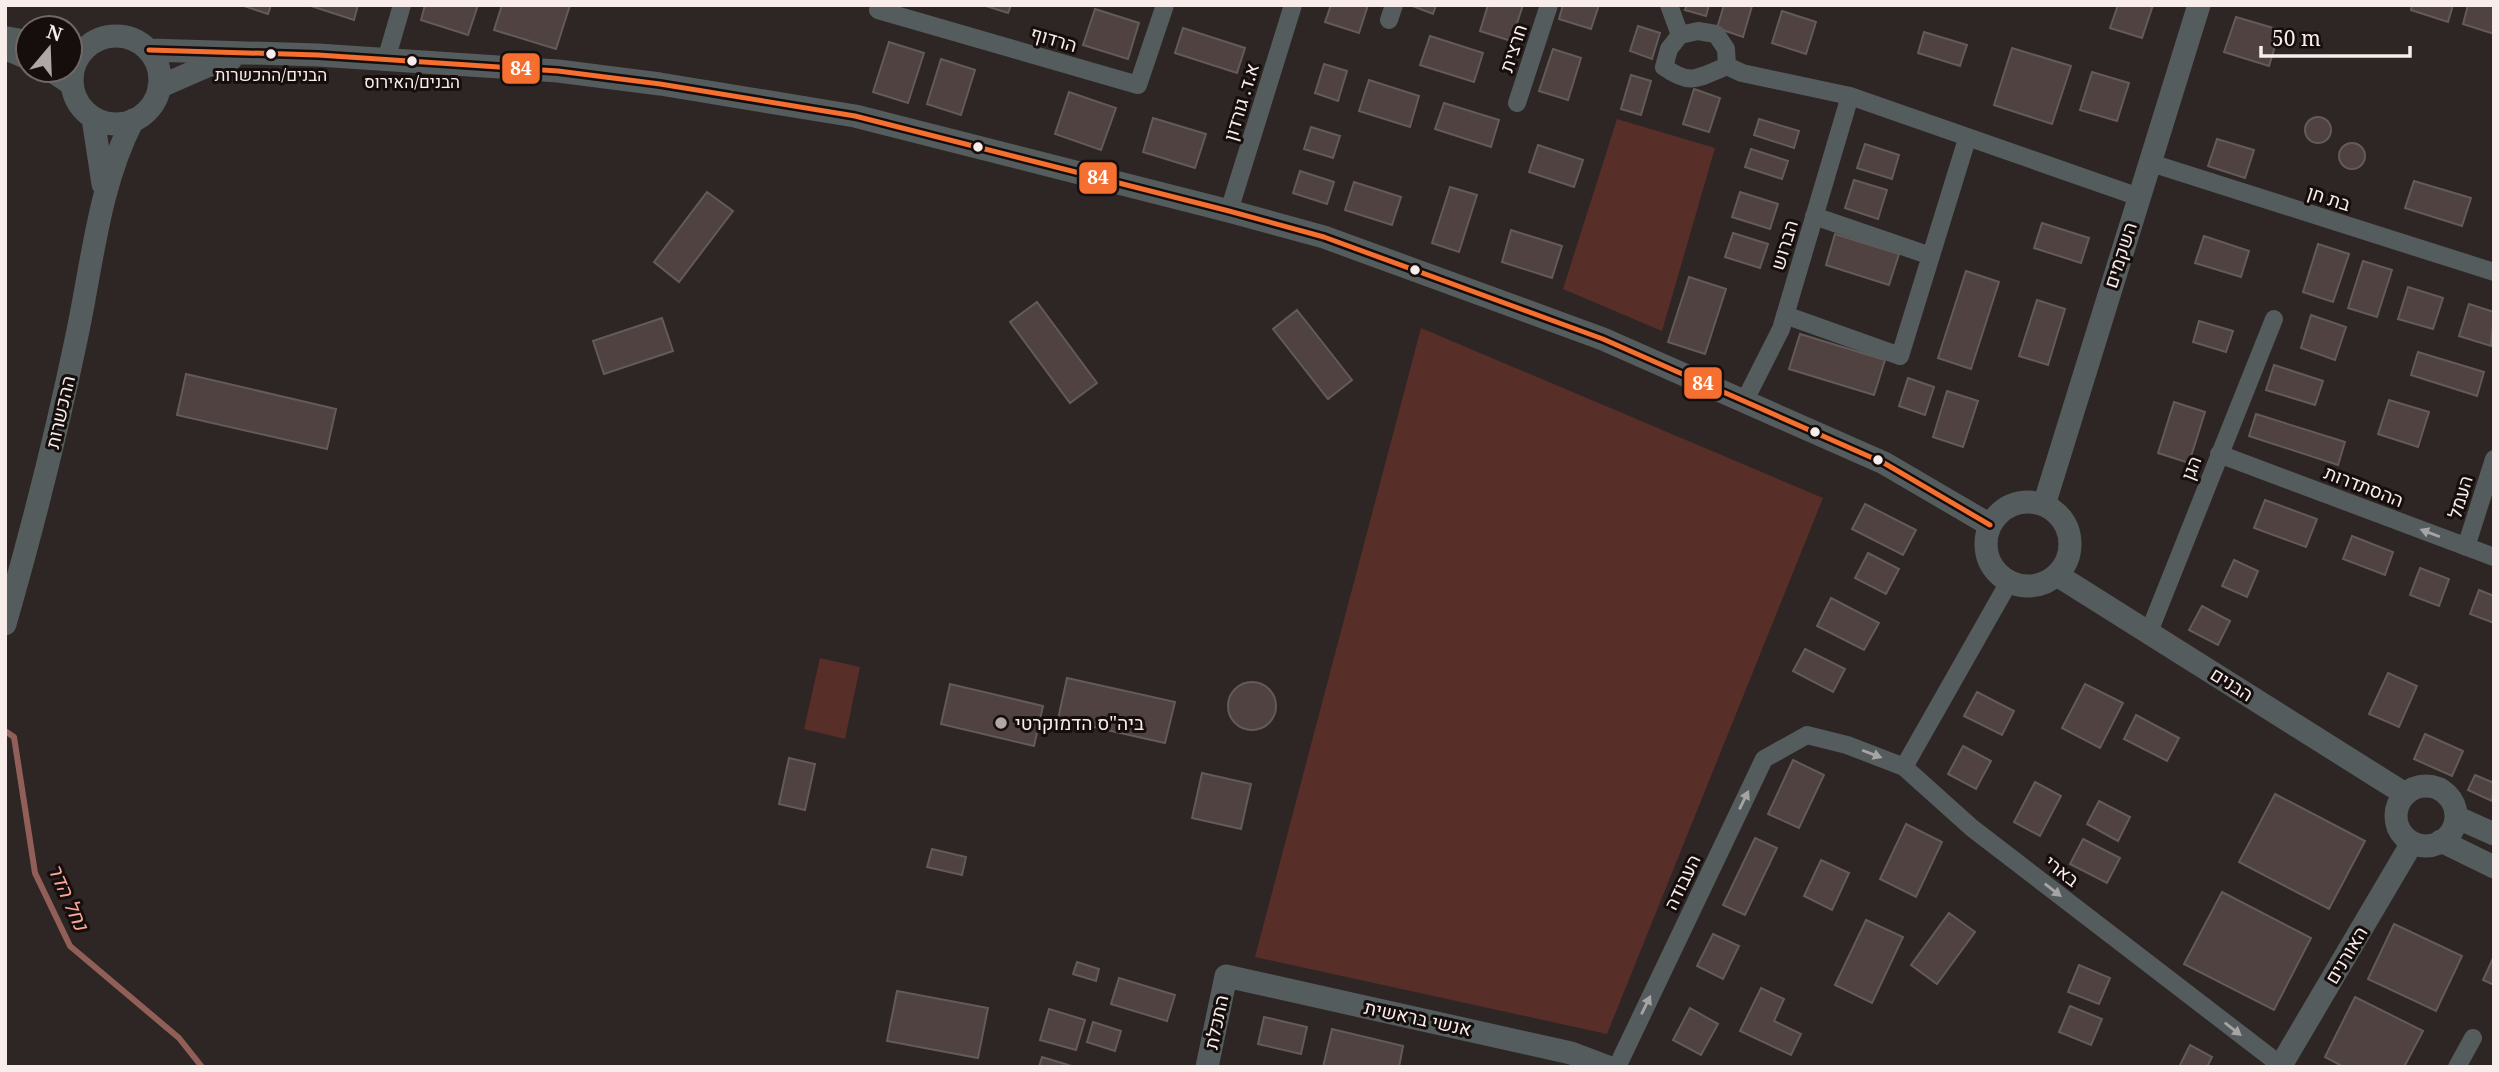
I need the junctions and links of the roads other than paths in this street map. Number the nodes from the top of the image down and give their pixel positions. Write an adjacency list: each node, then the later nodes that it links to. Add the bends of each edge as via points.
1 (402, 5): 12 (street)
2 (1165, 5): 7 (street, הרדוף, via 1138,85)
3 (1293, 5): 26 (street, א.ד. גורדון)
4 (1549, 5): 19 (street, חרצית)
5 (1669, 5): 8 (street)
6 (2199, 5): 23 (street, השקמים)
7 (878, 10)
8 (1680, 35): 13 (street, via 1716,34 1726,49); 13 (street, via 1669,49 1664,67 1677,76 1698,80)
9 (84, 44): 10 (street, via 122,36)
10 (149, 50): 11 (street); 16 (street, via 157,64)
11 (253, 53): 12 (street); 16 (street)
12 (386, 60): 26 (street, via 558,71 855,116)
13 (1727, 66): 18 (street)
14 (67, 84): 17 (street)
15 (73, 84): 17 (street)
16 (159, 87): 21 (street, via 150,108)
17 (73, 88): 20 (street, via 82,108)
18 (1850, 96): 22 (street); 27 (street, הברוש)
19 (1517, 103)
20 (93, 118): 21 (street, via 108,123); 25 (street, ההכשרות)
21 (133, 120): 25 (street, ההכשרות)
22 (1967, 139): 24 (street); 28 (street)
23 (2151, 163): 24 (street, השקמים); 29 (street, בת חן)
24 (2139, 197): 35 (street, השקמים)
25 (104, 198): 41 (street, ההכשרות, via 47,470)
26 (1228, 211): 32 (street, via 1324,237 1540,314)
27 (1814, 216): 28 (street); 30 (street, הברוש)
28 (1931, 256): 30 (street, via 1900,356)
29 (2494, 272)
30 (1785, 315): 32 (street, הברוש)
31 (2274, 319): 33 (street, הגן)
32 (1744, 402): 36 (street, via 1884,463)
33 (2219, 454): 37 (street, ההסתדרות, one-way to 33); 42 (street, הגן)
34 (2494, 459): 37 (street, העמל)
35 (2044, 505): 36 (street, via 2019,502); 39 (street, via 2056,512 2070,536 2071,551)
36 (1990, 525): 40 (street, via 1986,551 1998,574)
37 (2466, 547): 38 (street, ההסתדרות)
38 (2494, 557)
39 (2057, 575): 40 (street, via 2034,586); 42 (street, הבנים)
40 (2009, 582): 44 (street)
41 (5, 624)
42 (2149, 632): 45 (street, הבנים)
43 (1807, 735): 44 (street, בארי, one-way to 44); 56 (street, העבודה, one-way to 43, via 1764,759)
44 (1905, 767): 53 (street, בארי, one-way to 53, via 1972,828)
45 (2405, 794): 46 (street, via 2414,788 2433,787 2449,798); 49 (street, via 2396,820)
46 (2456, 817): 47 (street); 48 (street)
47 (2494, 834)
48 (2441, 841): 49 (street, via 2422,846); 50 (street)
49 (2412, 843): 53 (street, האורנים)
50 (2494, 867)
51 (1226, 976): 54 (street, התכלת); 55 (street, אנשי בראשית, via 1545,1047)
52 (2473, 1038): 57 (street)
53 (2281, 1066)
54 (1207, 1067)
55 (1608, 1067)
56 (1617, 1067)
57 (2457, 1067)

